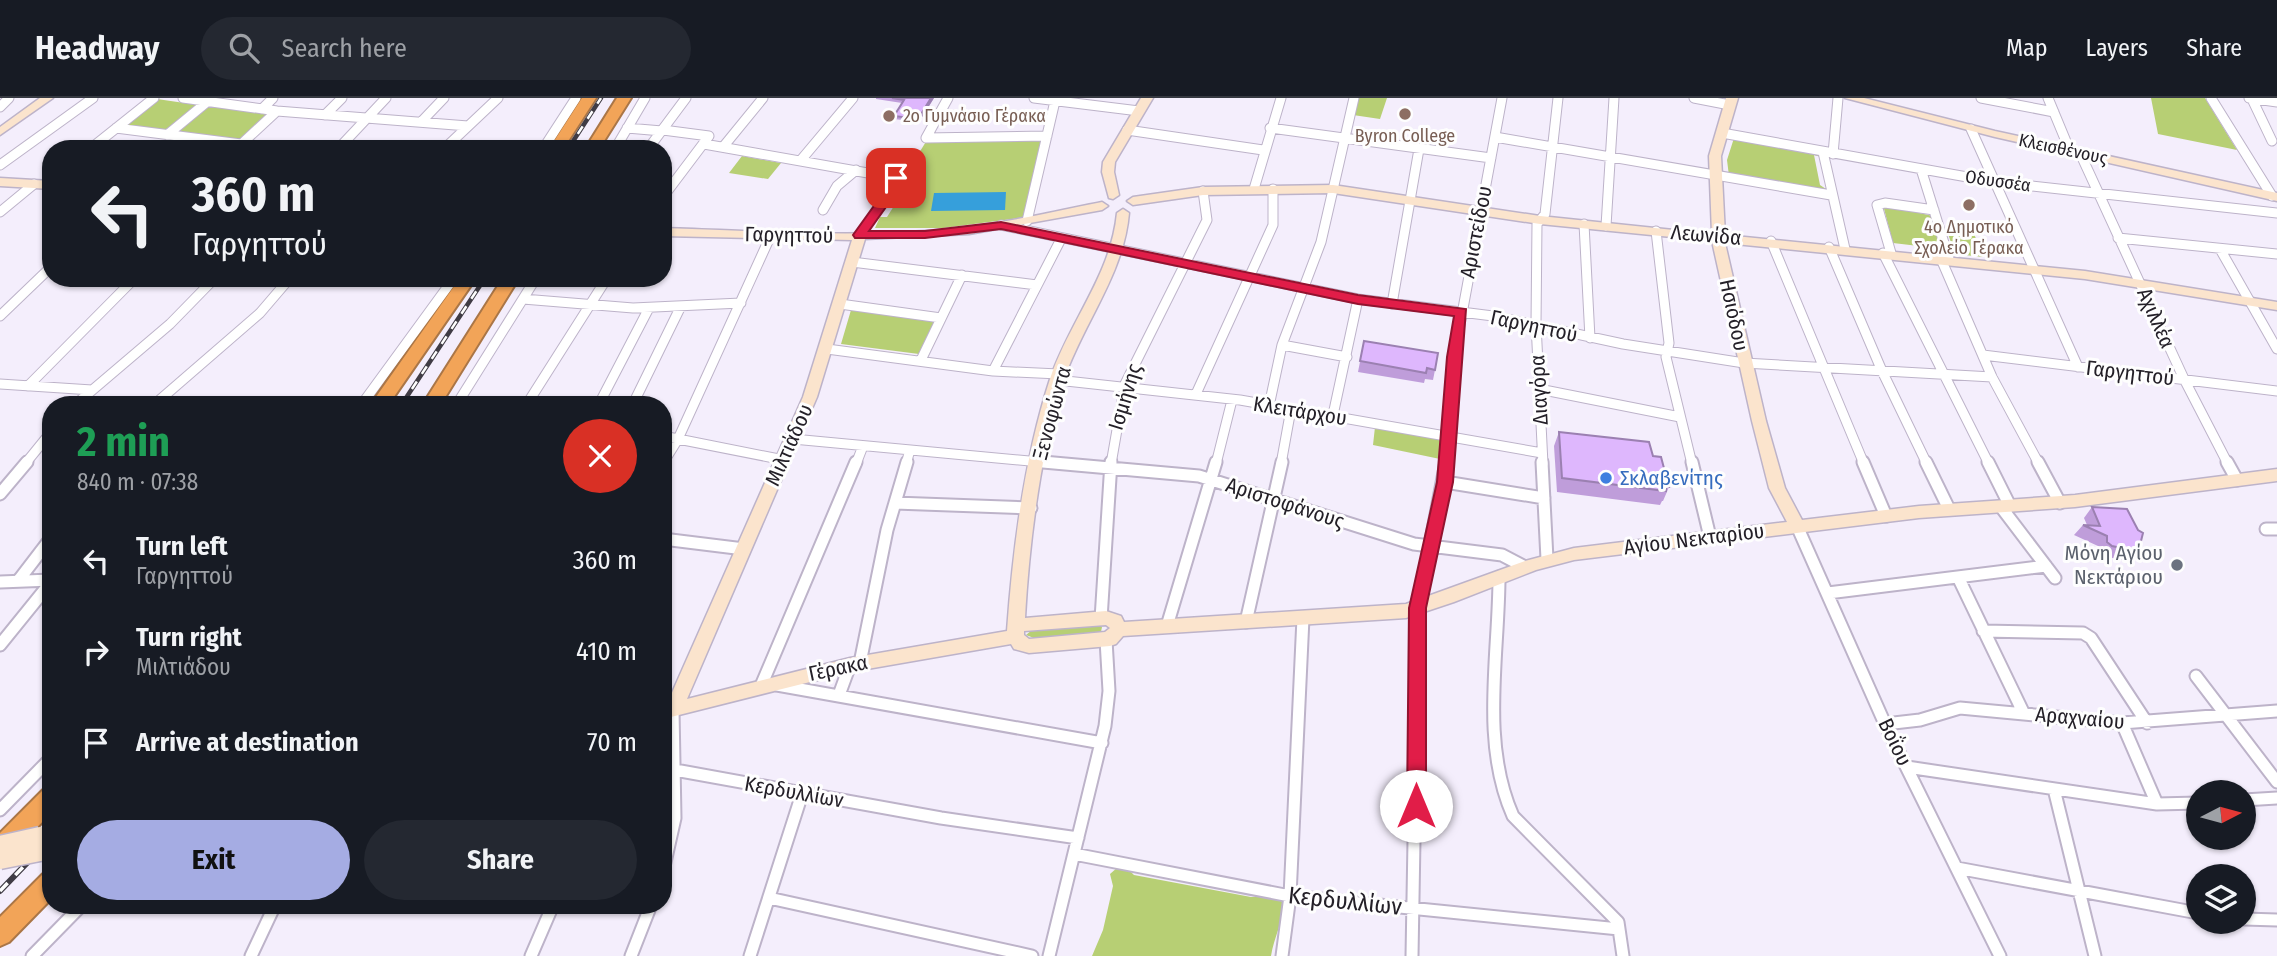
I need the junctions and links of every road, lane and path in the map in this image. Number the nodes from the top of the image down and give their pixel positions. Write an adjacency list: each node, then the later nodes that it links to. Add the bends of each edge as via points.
1 (9, 98): 40 (street)
2 (47, 98): 49 (street)
3 (93, 98): 83 (street)
4 (154, 98): 50 (street)
5 (183, 98): 36 (street)
6 (273, 98): 41 (street)
7 (342, 98): 45 (street)
8 (386, 98): 46 (street)
9 (444, 98): 47 (street)
10 (498, 98): 48 (street)
11 (576, 98): 66 (street)
12 (589, 98): 67 (highway)
13 (624, 98): 68 (highway)
14 (645, 98): 51 (street)
15 (686, 98): 54 (street)
16 (763, 98): 74 (street)
17 (853, 98): 82 (street)
18 (948, 98): 58 (street, via 926,138)
19 (1034, 98): 34 (street)
20 (1147, 98): 43 (street)
21 (1281, 98): 52 (street)
22 (1354, 98): 60 (street)
23 (1502, 98): 59 (street, Αριστείδου)
24 (1558, 98): 73 (street, Διαγόρα)
25 (1614, 98): 79 (street)
26 (1694, 98): 37 (street)
27 (1838, 98): 80 (street)
28 (1851, 98): 38 (street, Κλεισθένους)
29 (1981, 98): 44 (street)
30 (2048, 98): 44 (street, Αχιλλέα)
31 (2211, 98): 100 (street)
32 (2250, 98): 39 (street); 71 (street)
33 (219, 100): 36 (street); 41 (street)
34 (1055, 101): 35 (street); 58 (street)
35 (1088, 101): 43 (street)
36 (207, 102): 57 (street)
37 (1731, 102): 56 (street, Ησιόδου)
38 (1874, 102): 53 (street, Κλεισθένους)
39 (2277, 102)
40 (0, 107)
41 (262, 109): 42 (street)
42 (278, 111): 45 (street); 63 (street)
43 (1139, 111): 55 (street)
44 (2054, 112): 78 (street, Αχιλλέα)
45 (325, 115): 46 (street)
46 (367, 118): 47 (street); 64 (street)
47 (422, 121): 48 (street)
48 (468, 126): 65 (street)
49 (2, 128)
50 (116, 128): 57 (street); 61 (street)
51 (627, 128): 54 (street); 69 (street)
52 (1269, 128): 60 (street); 76 (street)
53 (1971, 129): 78 (street, Κλεισθένους); 88 (street)
54 (663, 130): 70 (street); 72 (street, via 709,136)
55 (1127, 130): 76 (street); 97 (street, via 1108,167)
56 (1722, 132): 77 (street, Οδυσσέα); 86 (street, Ησιόδου)
57 (167, 135): 62 (street)
58 (1047, 136): 109 (street)
59 (1495, 137): 73 (street); 81 (street, Αριστείδου)
60 (1343, 139): 75 (street); 94 (street)
61 (101, 140)
62 (200, 140)
63 (246, 140)
64 (346, 140)
65 (453, 140)
66 (548, 140)
67 (561, 140)
68 (598, 140)
69 (620, 140)
70 (655, 140)
71 (2272, 141)
72 (704, 144): 74 (street); 90 (street)
73 (1552, 145): 79 (street); 110 (street, Διαγόρα, via 1545,214)
74 (723, 147): 82 (street)
75 (1419, 149): 81 (street); 99 (street)
76 (1263, 150): 93 (street)
77 (1823, 152): 80 (street, Οδυσσέα); 98 (street)
78 (2075, 152): 96 (street, Αχιλλέα); 100 (street, Κλεισθένους)
79 (1611, 154): 86 (street); 113 (street)
80 (1833, 154): 84 (street, Οδυσσέα)
81 (1491, 158): 105 (street, Αριστείδου)
82 (802, 160): 85 (street)
83 (0, 165)
84 (1921, 169): 88 (street, Οδυσσέα); 104 (street)
85 (856, 170): 103 (street, via 837,186); 117 (street, Μιλτιάδου, via 896,178)
86 (1715, 177): 98 (street); 118 (street, Ησιόδου)
87 (0, 182): 89 (street)
88 (1995, 182): 96 (street, Οδυσσέα); 131 (street)
89 (42, 184)
90 (672, 185)
91 (42, 186): 106 (street)
92 (1273, 188): 93 (street, Λεωνίδα); 94 (street, Λεωνίδα); 134 (street, via 1275,216)
93 (1254, 189): 95 (street, Λεωνίδα)
94 (1333, 189): 99 (street, Λεωνίδα); 145 (street, via 1321,242)
95 (1203, 191): 101 (street, Λεωνίδα); 130 (street, Ισμήνης, via 1207,220)
96 (2098, 194): 108 (street, Οδυσσέα); 119 (street, Αχιλλέα)
97 (1113, 195): 101 (street); 102 (street, via 1105,198)
98 (1831, 195): 123 (street)
99 (1410, 200): 105 (street, Λεωνίδα); 151 (street)
100 (2275, 200)
101 (1133, 201): 107 (street, via 1133,207)
102 (1102, 206): 107 (street); 109 (street)
103 (822, 210)
104 (1934, 210): 126 (street, via 1877,205); 128 (street)
105 (1479, 211): 110 (street, Λεωνίδα); 156 (street, Αριστείδου)
106 (0, 212)
107 (1123, 213): 125 (street, Ξενοφώντα, via 1122,238)
108 (2277, 213)
109 (1027, 220): 112 (street)
110 (1540, 220): 111 (street, Λεωνίδα); 159 (street, Διαγόρα)
111 (1584, 224): 113 (street, Λεωνίδα); 160 (street)
112 (1001, 225): 117 (street, Γαργηττού, via 925,234); 120 (street, Γαργηττού)
113 (1606, 226): 114 (street, Λεωνίδα)
114 (1656, 231): 118 (street, Λεωνίδα); 166 (street)
115 (672, 232): 116 (street, Γαργηττού)
116 (771, 235): 117 (street, Γαργηττού); 149 (street)
117 (860, 235): 129 (street, Μιλτιάδου)
118 (1718, 235): 121 (street, Λεωνίδα); 172 (street, Ησιόδου)
119 (2118, 238): 124 (street); 135 (street, Αχιλλέα)
120 (1061, 239): 125 (street, Γαργηττού); 136 (street)
121 (1771, 241): 122 (street, Λεωνίδα); 173 (street)
122 (1829, 247): 123 (street, Λεωνίδα); 176 (street)
123 (1845, 249): 126 (street, Λεωνίδα)
124 (2220, 249): 127 (street); 148 (street)
125 (1116, 251): 130 (street, Γαργηττού); 178 (street, Ξενοφώντα)
126 (1887, 253): 128 (street, Λεωνίδα); 177 (street)
127 (2277, 254)
128 (1945, 259): 131 (street, Λεωνίδα); 168 (street)
129 (852, 262): 132 (street); 150 (street, Μιλτιάδου)
130 (1184, 265): 134 (street, Γαργηττού); 182 (street, Ισμήνης)
131 (2035, 269): 135 (street, Λεωνίδα); 174 (street)
132 (962, 275): 136 (street); 158 (street)
133 (42, 276): 157 (street)
134 (1247, 278): 145 (street, Γαργηττού); 187 (street)
135 (2141, 284): 148 (street, Λεωνίδα); 180 (street, Αχιλλέα)
136 (1037, 285): 175 (street)
137 (126, 287): 183 (street)
138 (206, 287): 185 (street)
139 (282, 287): 189 (street, via 260,313)
140 (447, 287): 190 (street)
141 (462, 287): 191 (highway)
142 (506, 287): 192 (highway)
143 (530, 287): 146 (street)
144 (601, 287): 152 (street)
145 (1303, 288): 147 (street, Γαργηττού); 163 (street)
146 (523, 299): 152 (street); 193 (street)
147 (1358, 299): 151 (street, Γαργηττού); 161 (street)
148 (2248, 301): 154 (street, Λεωνίδα); 165 (street)
149 (741, 303): 153 (street); 204 (street)
150 (840, 304): 158 (street); 164 (street, Μιλτιάδου)
151 (1392, 304): 156 (street, Γαργηττού)
152 (590, 305): 155 (street); 194 (street)
153 (681, 306): 155 (street); 196 (street)
154 (2277, 306)
155 (649, 307): 195 (street)
156 (1462, 312): 159 (street, Γαργηττού); 170 (street, Αριστείδου)
157 (0, 316)
158 (941, 318): 171 (street)
159 (1536, 324): 160 (street, Γαργηττού); 184 (street, Διαγόρα)
160 (1590, 338): 166 (street, Γαργηττού)
161 (1351, 340): 162 (street); 169 (street)
162 (1364, 342)
163 (1282, 345): 169 (street); 198 (street)
164 (827, 349): 171 (street, Κλειτάρχου); 205 (street, Μιλτιάδου)
165 (2277, 349)
166 (1668, 351): 172 (street, Γαργηττού); 201 (street)
167 (1441, 355): 170 (street)
168 (1983, 355): 174 (street, Γαργηττού); 179 (street)
169 (1347, 357): 200 (street)
170 (1454, 357): 202 (street, Αριστείδου)
171 (921, 360): 175 (street, Κλειτάρχου)
172 (1744, 363): 173 (street, Γαργηττού); 227 (street, Ησιόδου, via 1777,488)
173 (1823, 367): 176 (street, Γαργηττού); 226 (street)
174 (2078, 367): 180 (street, Γαργηττού)
175 (993, 371): 178 (street, Κλειτάρχου)
176 (1882, 371): 177 (street, Γαργηττού); 225 (street)
177 (1941, 374): 179 (street, Γαργηττού); 223 (street)
178 (1058, 377): 182 (street, Κλειτάρχου); 212 (street, Ξενοφώντα)
179 (1992, 377): 222 (street)
180 (2184, 379): 186 (street, Γαργηττού); 216 (street, Αχιλλέα)
181 (0, 384): 183 (street)
182 (1125, 384): 187 (street, Κλειτάρχου); 213 (street, Ισμήνης, via 1113,433)
183 (28, 386): 185 (street)
184 (1539, 388): 201 (street); 210 (street, Διαγόρα)
185 (92, 390): 188 (street)
186 (2277, 391)
187 (1196, 394): 197 (street, Κλειτάρχου)
188 (85, 396)
189 (164, 396)
190 (368, 396)
191 (386, 396)
192 (437, 396)
193 (462, 396)
194 (532, 396)
195 (603, 396)
196 (637, 396)
197 (1232, 400): 198 (street, Κλειτάρχου); 215 (street)
198 (1269, 406): 199 (street, Κλειτάρχου)
199 (1291, 409): 200 (street, Κλειτάρχου); 220 (street)
200 (1333, 415): 202 (street, Κλειτάρχου)
201 (1680, 417): 228 (street)
202 (1450, 436): 210 (street, Κλειτάρχου); 217 (street, Αριστείδου)
203 (672, 438): 204 (street)
204 (678, 439): 208 (street); 211 (street)
205 (793, 439): 207 (street, Αριστοφάνους); 211 (street, Μιλτιάδου)
206 (42, 443): 218 (street)
207 (863, 446): 209 (street, Αριστοφάνους); 257 (street)
208 (672, 449)
209 (910, 450): 212 (street, Αριστοφάνους); 221 (street)
210 (1542, 453): 219 (street, Διαγόρα)
211 (784, 460): 231 (street, Μιλτιάδου)
212 (1038, 461): 213 (street, Αριστοφάνους); 224 (street, Ξενοφώντα)
213 (1111, 468): 215 (street, Αριστοφάνους); 248 (street, Ισμήνης)
214 (2277, 475): 216 (street, Αγίου Νεκταρίου)
215 (1212, 479): 220 (street, Αριστοφάνους); 250 (street)
216 (2237, 480): 222 (street, Αγίου Νεκταρίου)
217 (1445, 482): 219 (street); 230 (street, Αριστείδου)
218 (0, 494)
219 (1544, 498): 234 (street, Διαγόρα)
220 (1275, 499): 230 (street, Αριστοφάνους); 249 (street)
221 (895, 503): 224 (street); 255 (street)
222 (2060, 503): 223 (street, Αγίου Νεκταρίου)
223 (2005, 507): 225 (street, Αγίου Νεκταρίου); 236 (street)
224 (1031, 508): 251 (street, Ξενοφώντα)
225 (1949, 509): 226 (street, Αγίου Νεκταρίου)
226 (1886, 516): 227 (street, Αγίου Νεκταρίου)
227 (1797, 526): 228 (street, Αγίου Νεκταρίου); 245 (street, Βοΐου)
228 (1710, 537): 234 (street, Αγίου Νεκταρίου)
229 (672, 540): 231 (street)
230 (1430, 548): 237 (street, Αριστοφάνους, via 1502,555); 246 (street, Αριστείδου)
231 (744, 549): 259 (street, Μιλτιάδου)
232 (42, 550): 235 (street)
233 (42, 558): 235 (street)
234 (1547, 559): 237 (street, Αγίου Νεκταρίου)
235 (34, 561): 241 (street)
236 (2046, 566): 239 (street); 240 (street)
237 (1525, 567): 238 (street, Αγίου Νεκταρίου)
238 (1499, 576): 246 (street, Αγίου Νεκταρίου); 301 (street, via 1497,760 1505,804 1618,922)
239 (1958, 577): 245 (street); 252 (street)
240 (2055, 578)
241 (18, 581): 242 (street); 243 (street)
242 (42, 581)
243 (0, 582)
244 (42, 592): 254 (street)
245 (1828, 593): 266 (street, Βοΐου)
246 (1418, 608): 247 (street, Αγίου Νεκταρίου); 293 (street, Αριστείδου)
247 (1303, 618): 249 (street, Αγίου Νεκταρίου); 291 (street)
248 (1101, 619): 251 (street, Γέρακα); 253 (street, via 1115,621)
249 (1246, 622): 250 (street, Αγίου Νεκταρίου)
250 (1167, 626): 253 (street, Αγίου Νεκταρίου)
251 (1016, 630): 253 (street, Γέρακα, via 1020,644 1029,646); 255 (street, Γέρακα)
252 (1983, 631): 262 (street); 265 (street, via 2083,633 2091,638)
253 (1113, 634): 267 (street)
254 (0, 645)
255 (855, 664): 257 (street, Γέρακα); 258 (street)
256 (2196, 676): 263 (street)
257 (765, 685): 258 (street); 260 (street, Γέρακα)
258 (839, 695): 267 (street)
259 (672, 702)
260 (672, 710)
261 (2277, 710): 263 (street, Αραχναίου)
262 (2025, 714): 264 (street, Αραχναίου); 266 (street, Αραχναίου, via 1960,708)
263 (2226, 716): 265 (street, Αραχναίου); 272 (street)
264 (2122, 723): 265 (street, Αραχναίου); 278 (street)
265 (2147, 723)
266 (1885, 724): 270 (street, Βοΐου)
267 (1102, 743): 283 (street)
268 (672, 745): 271 (street)
269 (42, 767): 280 (street)
270 (1907, 767): 273 (street); 288 (street, Βοΐου)
271 (675, 770): 274 (street, Κερδυλλίων); 281 (street)
272 (2277, 782)
273 (2054, 789): 278 (street); 290 (street)
274 (802, 794): 283 (street, Κερδυλλίων); 292 (street)
275 (2277, 798): 276 (street)
276 (2256, 799)
277 (2186, 803): 278 (street)
278 (2157, 804)
279 (42, 806): 284 (highway)
280 (0, 810)
281 (672, 831)
282 (42, 836): 284 (street, bridge)
283 (1078, 838): 286 (street)
284 (0, 847)
285 (42, 851): 287 (street, bridge)
286 (1074, 854): 291 (street, Κερδυλλίων); 309 (street)
287 (0, 860)
288 (1957, 868): 290 (street); 313 (street, Βοΐου)
289 (42, 891): 302 (highway)
290 (2080, 892): 294 (street); 314 (street)
291 (1290, 896): 293 (street, Κερδυλλίων); 310 (street)
292 (769, 898): 307 (street); 308 (street)
293 (1415, 909): 301 (street, Κερδυλλίων); 311 (street, Αριστείδου)
294 (2186, 911)
295 (73, 914): 303 (street)
296 (271, 914): 304 (street)
297 (549, 914): 305 (street)
298 (647, 914): 306 (street)
299 (2256, 919): 300 (street)
300 (2277, 920)
301 (1619, 929): 312 (street)
302 (0, 934)
303 (33, 956)
304 (251, 956)
305 (531, 956)
306 (631, 956)
307 (750, 956)
308 (1032, 956)
309 (1049, 956)
310 (1282, 956)
311 (1412, 956)
312 (1623, 956)
313 (2000, 956)
314 (2095, 956)

